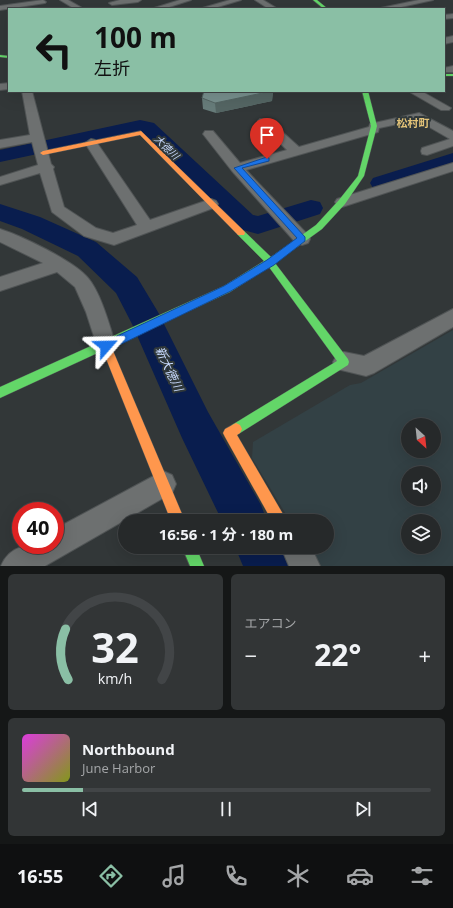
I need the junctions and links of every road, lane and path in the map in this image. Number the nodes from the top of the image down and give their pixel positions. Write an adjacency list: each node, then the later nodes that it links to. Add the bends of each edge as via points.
1 (0, 0): 20 (street)
2 (63, 0): 14 (street)
3 (138, 0): 11 (street)
4 (189, 0): 12 (street); 16 (street)
5 (238, 0): 9 (street)
6 (258, 0): 17 (street)
7 (315, 0): 18 (street)
8 (430, 0): 19 (street)
9 (227, 1): 12 (street)
10 (43, 2): 13 (street)
11 (109, 2): 15 (street)
12 (213, 7)
13 (18, 8)
14 (78, 8)
15 (123, 8)
16 (159, 8)
17 (272, 8)
18 (325, 8)
19 (378, 8)
20 (6, 11): 21 (street)
21 (0, 16)
22 (28, 92): 35 (street)
23 (364, 92): 28 (street)
24 (414, 92): 25 (street)
25 (449, 107): 26 (street)
26 (420, 116): 28 (street); 31 (street)
27 (264, 121): 36 (street)
28 (374, 128): 36 (street); 41 (street, via 361,176)
29 (0, 132): 35 (street)
30 (209, 134): 39 (street)
31 (453, 136)
32 (91, 142): 35 (street); 42 (street, via 141,133); 43 (street)
33 (453, 142): 37 (street)
34 (0, 144): 35 (street)
35 (41, 146): 40 (street); 43 (street, via 57,210 90,232 114,239)
36 (296, 151): 39 (street)
37 (427, 151)
38 (453, 167): 41 (street)
39 (237, 168): 45 (street)
40 (0, 181)
41 (342, 202): 45 (street, via 319,227)
42 (211, 204): 43 (street); 46 (street)
43 (146, 227)
44 (0, 235): 47 (street)
45 (302, 239): 46 (street)
46 (270, 262): 50 (street, via 228,289); 51 (street)
47 (60, 264): 48 (street); 50 (street, via 82,283 96,312)
48 (0, 284)
49 (453, 317): 51 (street, via 366,366)
50 (106, 346): 52 (street); 53 (street)
51 (344, 362): 55 (street, via 228,433)
52 (0, 394)
53 (163, 484): 54 (street); 56 (street)
54 (175, 514)
55 (276, 514)
56 (64, 539)
57 (38, 554): 60 (street)
58 (192, 554): 61 (street)
59 (299, 554): 62 (street)
60 (16, 566)
61 (197, 566)
62 (305, 566)

